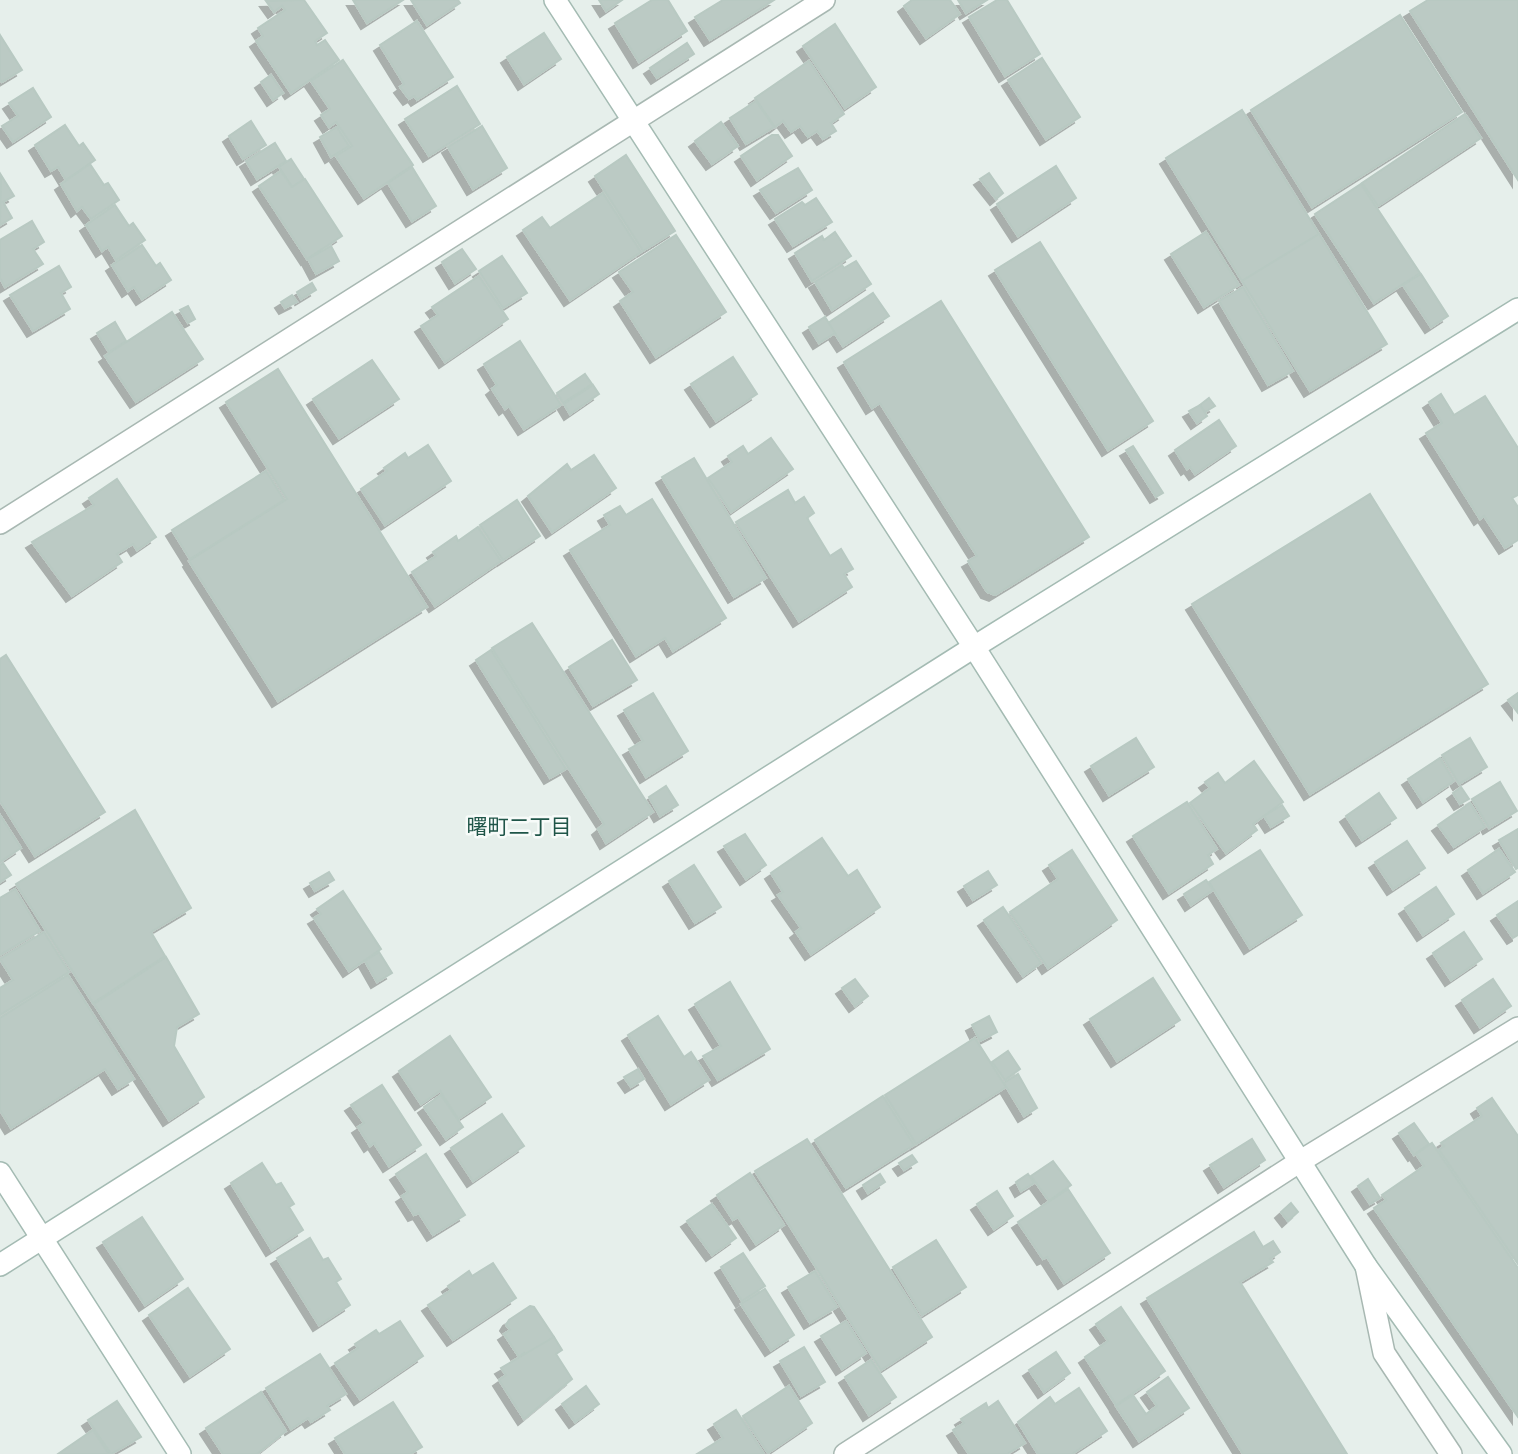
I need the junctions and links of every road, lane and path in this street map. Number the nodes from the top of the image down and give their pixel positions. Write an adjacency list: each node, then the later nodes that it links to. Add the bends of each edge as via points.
1 (555, 0): 3 (street)
2 (824, 0): 3 (street)
3 (635, 122): 5 (street); 6 (street)
4 (1518, 309): 6 (street)
5 (0, 523)
6 (974, 647): 8 (street); 10 (street)
7 (1518, 1028): 8 (street)
8 (1299, 1162): 12 (street); 14 (street)
9 (0, 1173): 10 (street)
10 (42, 1239): 11 (street); 13 (street)
11 (0, 1265)
12 (1366, 1266): 15 (street, via 1384,1353); 16 (street)
13 (180, 1454)
14 (845, 1454)
15 (1451, 1454)
16 (1502, 1454)

